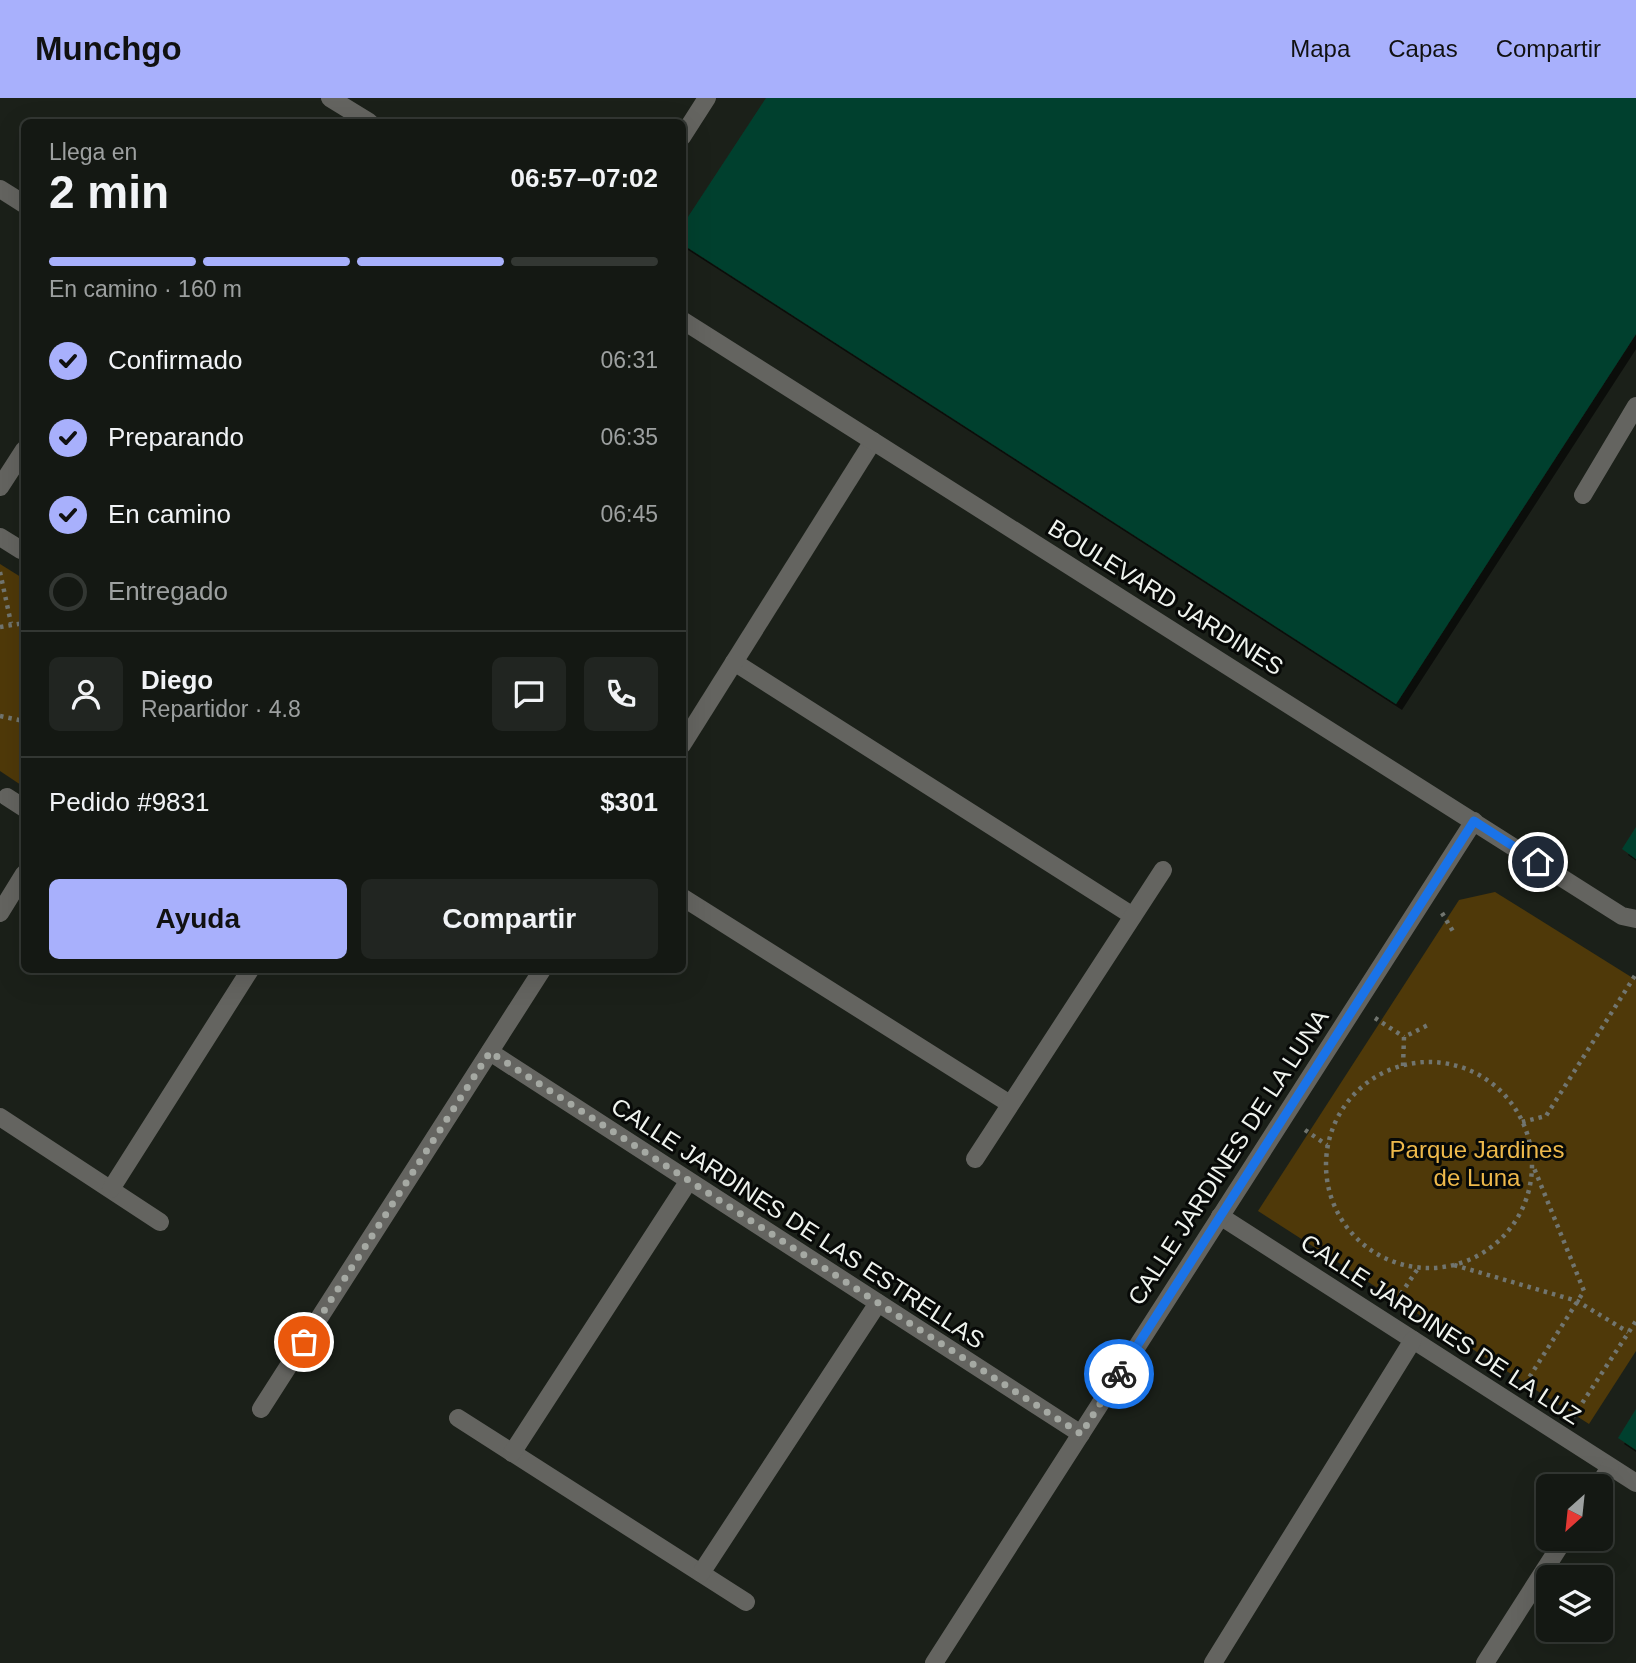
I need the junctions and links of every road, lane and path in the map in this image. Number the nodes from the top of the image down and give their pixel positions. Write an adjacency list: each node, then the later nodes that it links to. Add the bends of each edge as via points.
1 (330, 98): 3 (street)
2 (707, 98): 4 (street)
3 (360, 119)
4 (686, 131)
5 (0, 189): 6 (street)
6 (21, 203)
7 (686, 323): 9 (street, BOULEVARD JARDINES)
8 (1636, 406): 12 (street)
9 (873, 441): 19 (street); 25 (street, BOULEVARD JARDINES)
10 (21, 455): 11 (street)
11 (0, 488)
12 (1583, 495)
13 (0, 537): 14 (street)
14 (20, 550)
15 (0, 572): 16 (path)
16 (11, 623): 17 (path); 18 (path)
17 (21, 623)
18 (0, 627)
19 (734, 662): 22 (street); 30 (street)
20 (0, 716): 21 (path)
21 (21, 722)
22 (686, 739)
23 (7, 797): 24 (street)
24 (21, 806)
25 (1474, 821): 31 (street, BOULEVARD JARDINES); 36 (street, CALLE JARDINES DE LA LUNA)
26 (1163, 870): 30 (street)
27 (21, 879): 29 (street)
28 (686, 900): 41 (street)
29 (0, 913)
30 (1133, 916): 41 (street)
31 (1629, 918): 32 (street, BOULEVARD JARDINES)
32 (1636, 934)
33 (248, 973): 47 (street)
34 (540, 973): 39 (street)
35 (1636, 974): 43 (path, via 1546,1116)
36 (1355, 1005): 38 (path); 48 (street, CALLE JARDINES DE LA LUNA)
37 (1430, 1024): 38 (path)
38 (1404, 1037): 40 (path)
39 (490, 1052): 46 (street, CALLE JARDINES DE LAS ESTRELLAS); 59 (street)
40 (1403, 1066): 43 (path, via 1423,1061 1457,1065 1488,1079 1513,1103); 51 (path, via 1361,1087 1339,1113 1327,1145 1327,1180 1337,1212 1358,1239 1386,1258)
41 (1010, 1104): 44 (street)
42 (0, 1117): 47 (street)
43 (1522, 1122): 45 (path)
44 (975, 1159)
45 (1533, 1167): 50 (path, via 1527,1200 1510,1230 1485,1252); 52 (path, via 1584,1291)
46 (688, 1182): 53 (street, CALLE JARDINES DE LAS ESTRELLAS); 63 (street)
47 (111, 1189): 49 (street)
48 (1220, 1216): 54 (street, CALLE JARDINES DE LA LUZ); 61 (street, CALLE JARDINES DE LA LUNA)
49 (160, 1222)
50 (1453, 1265): 51 (path); 52 (path)
51 (1419, 1267): 54 (path)
52 (1577, 1301): 56 (path); 58 (path)
53 (878, 1303): 61 (street, CALLE JARDINES DE LAS ESTRELLAS); 68 (street)
54 (1382, 1321): 57 (street, CALLE JARDINES DE LA LUZ)
55 (1636, 1321): 56 (path)
56 (1628, 1332): 62 (path)
57 (1413, 1340): 58 (street, CALLE JARDINES DE LA LUZ); 71 (street)
58 (1512, 1404): 62 (street, CALLE JARDINES DE LA LUZ)
59 (261, 1409)
60 (458, 1418): 63 (street)
61 (1081, 1434): 70 (street, CALLE JARDINES DE LA LUNA)
62 (1561, 1435): 64 (street, CALLE JARDINES DE LA LUZ)
63 (512, 1452): 68 (street)
64 (1610, 1467): 65 (street); 66 (street, CALLE JARDINES DE LA LUZ)
65 (1606, 1474)
66 (1636, 1483)
67 (1557, 1551): 72 (street)
68 (701, 1573): 69 (street)
69 (746, 1602)
70 (934, 1663)
71 (1213, 1663)
72 (1485, 1663)

